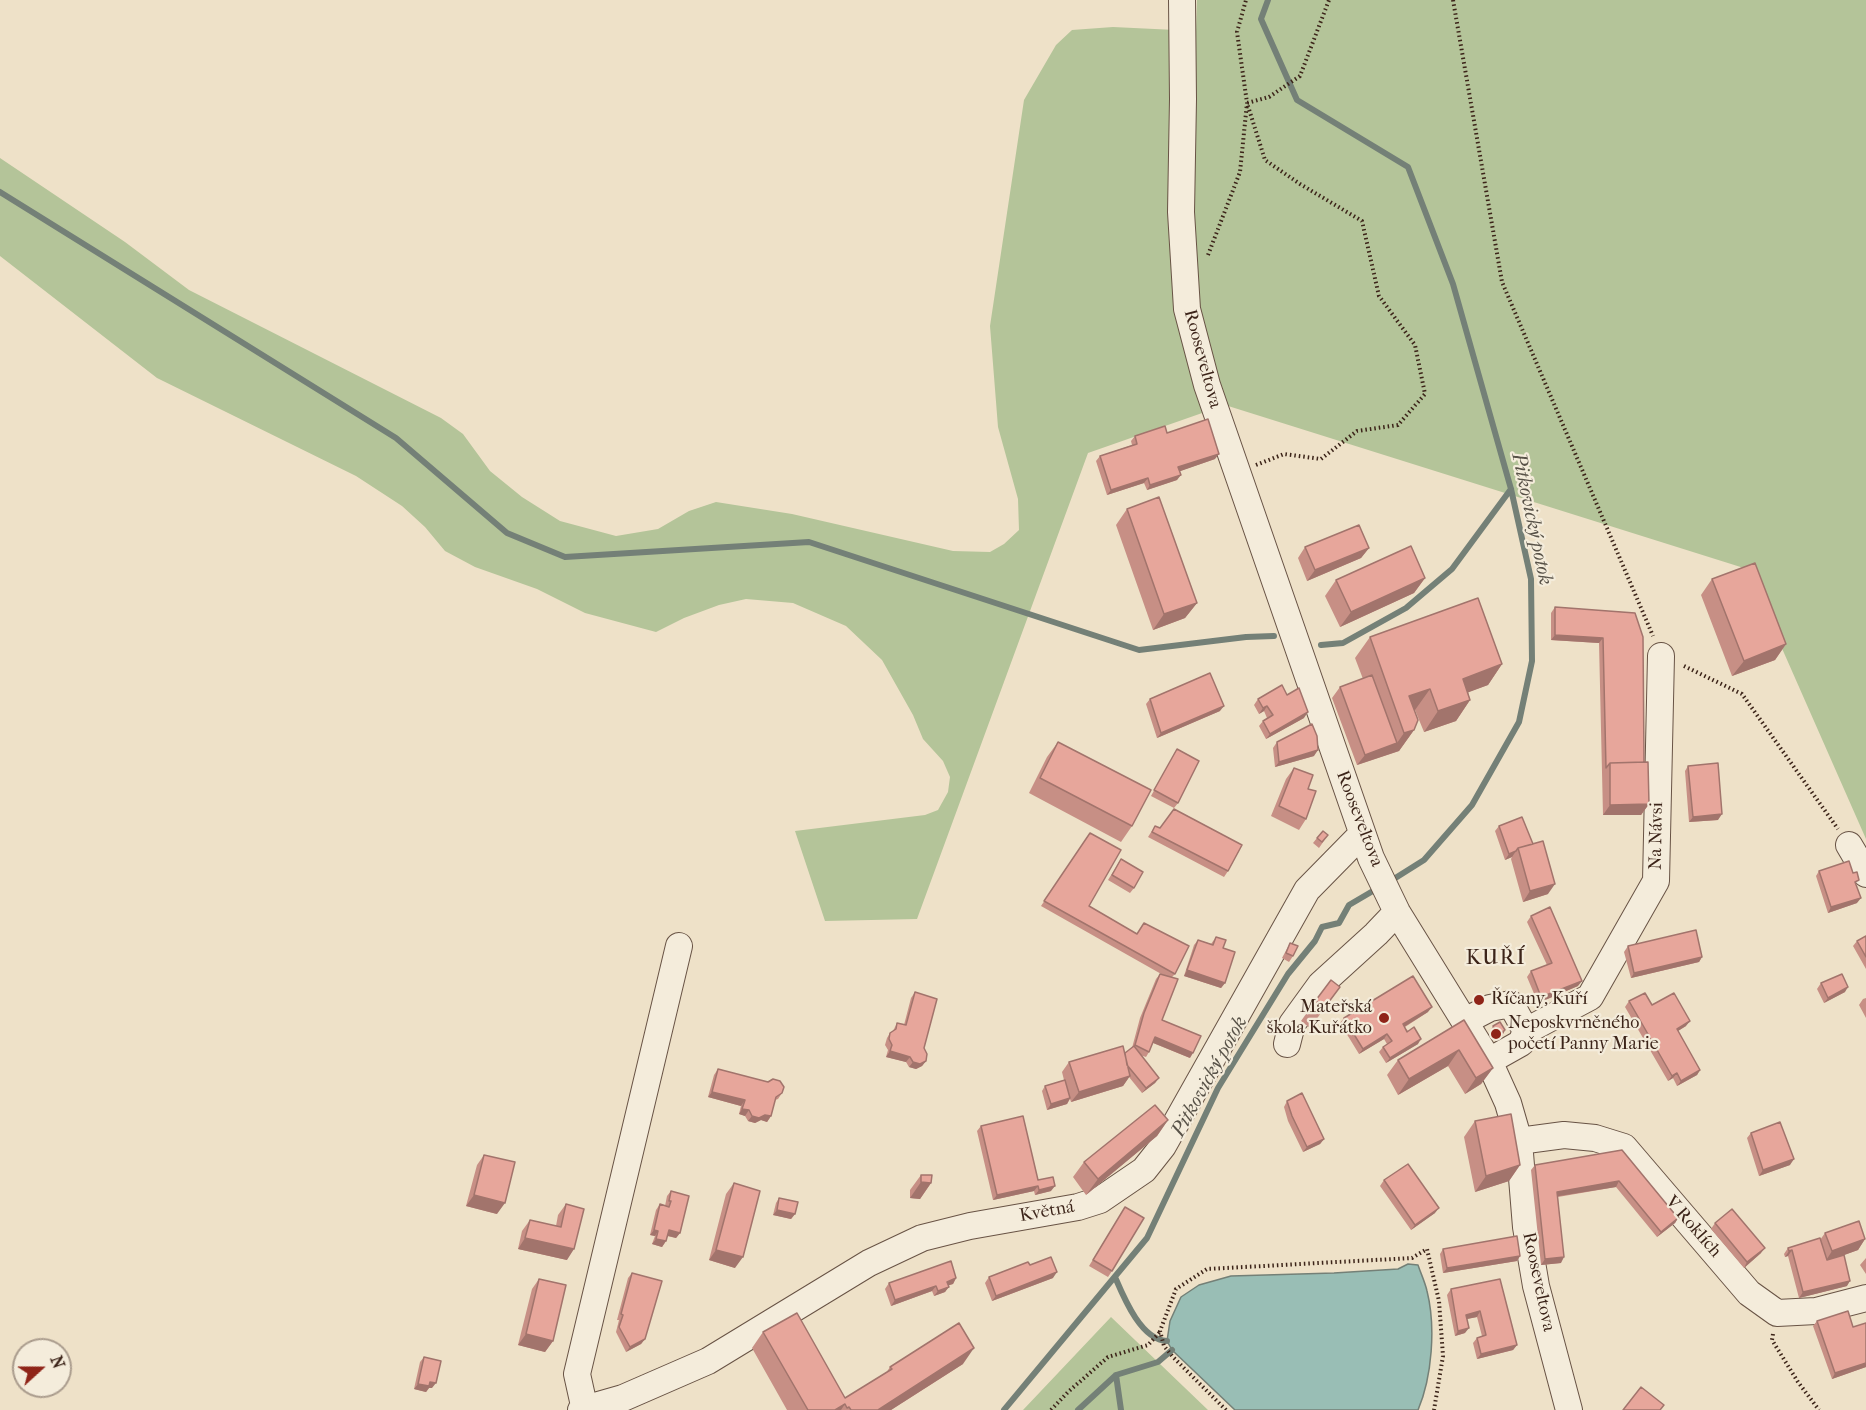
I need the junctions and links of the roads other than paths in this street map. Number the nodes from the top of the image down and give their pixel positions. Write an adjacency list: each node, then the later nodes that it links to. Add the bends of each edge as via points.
1 (1182, 11): 3 (street, Rooseveltova, via 1181,212 1187,309 1207,385)
2 (1661, 656): 9 (street, Na Návsi, via 1656,881 1590,998)
3 (1362, 834): 6 (street, Rooseveltova); 14 (street, Květná, via 1307,890 1163,1146 1144,1170 1100,1200 922,1238 869,1263 708,1361 623,1398)
4 (1849, 845): 5 (street)
5 (1866, 874)
6 (1394, 906): 8 (street, Rooseveltova); 10 (street, via 1376,934 1321,984 1292,1024)
7 (679, 946): 14 (street, via 577,1374)
8 (1465, 1021): 9 (street, via 1490,1008 1511,1004); 11 (street, Rooseveltova)
9 (1526, 1031): 11 (street, Na Návsi, via 1521,1042)
10 (1287, 1044)
11 (1489, 1061): 12 (street, Rooseveltova, via 1508,1103)
12 (1519, 1141): 13 (street, V Roklích, via 1564,1135 1595,1138 1624,1147 1749,1293 1777,1313 1816,1311); 15 (street, Rooseveltova, via 1526,1227 1536,1286)
13 (1866, 1298)
14 (584, 1410)
15 (1569, 1410)

